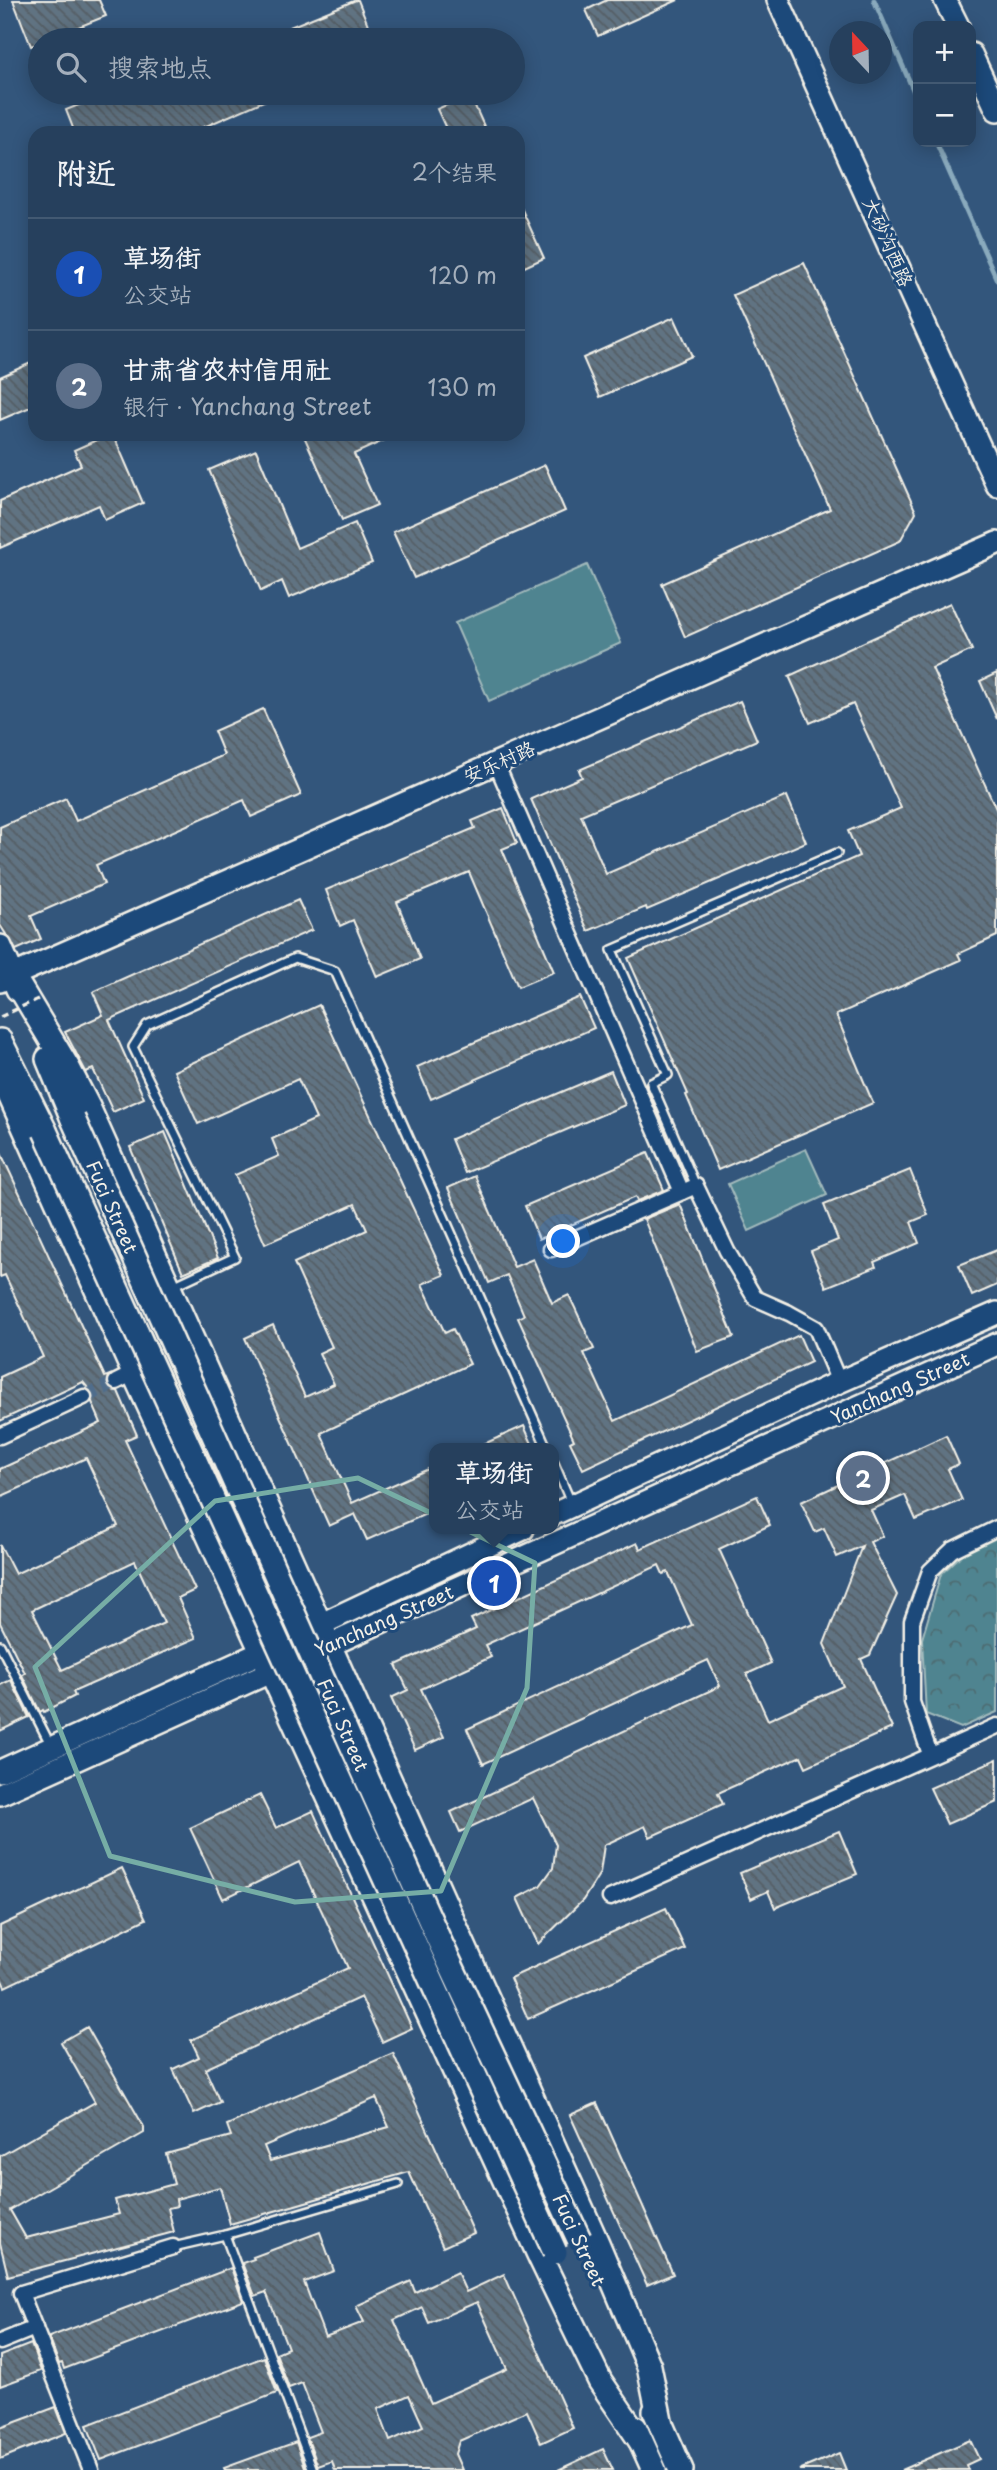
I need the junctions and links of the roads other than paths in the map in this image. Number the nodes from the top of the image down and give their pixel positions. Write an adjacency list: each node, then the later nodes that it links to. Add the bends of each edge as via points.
1 (778, 0): 6 (main road, 大砂沟西路)
2 (945, 0): 3 (main road)
3 (956, 21)
4 (976, 65): 5 (main road)
5 (997, 110)
6 (997, 485)
7 (997, 542): 8 (main road, 安乐村路)
8 (496, 763): 11 (main road, 安乐村路); 15 (street)
9 (836, 853): 14 (lane, via 612,950 668,1075 651,1083)
10 (0, 947): 11 (main road)
11 (6, 979): 17 (main road, via 78,1087); 44 (main road, Fuci Street, bridge)
12 (0, 1041): 45 (main road, Fuci Street, bridge)
13 (0, 1073): 32 (main road, via 125,1378)
14 (696, 1186): 15 (street); 20 (street, via 755,1298 816,1328)
15 (682, 1192): 16 (street)
16 (551, 1249)
17 (169, 1288): 23 (lane, via 235,1257 133,1046 147,1025 295,958 335,971); 30 (main road)
18 (997, 1313): 20 (main road, Yanchang Street)
19 (997, 1344): 27 (main road, Yanchang Street)
20 (839, 1382): 25 (main road, Yanchang Street)
21 (84, 1397): 22 (street)
22 (0, 1436)
23 (545, 1443)
24 (559, 1489): 25 (lane)
25 (563, 1510)
26 (997, 1528): 35 (street, via 952,1550 930,1571 912,1621 912,1702)
27 (559, 1533)
28 (514, 1534): 30 (main road, Yanchang Street)
29 (558, 1534): 30 (main road, Yanchang Street)
30 (324, 1635): 32 (main road, Yanchang Street); 44 (main road, via 602,2255 649,2366)
31 (0, 1645): 34 (lane)
32 (267, 1662): 34 (main road, Yanchang Street); 37 (main road, Yanchang Street); 45 (main road, via 547,2271 600,2381)
33 (997, 1726): 35 (street)
34 (52, 1748): 36 (main road, Yanchang Street)
35 (930, 1755): 38 (street)
36 (0, 1770)
37 (0, 1794)
38 (610, 1898)
39 (398, 2185): 40 (lane)
40 (225, 2235): 41 (lane); 47 (lane)
41 (173, 2247): 42 (street, via 21,2293)
42 (35, 2328): 43 (street); 46 (street)
43 (0, 2342)
44 (661, 2424): 49 (main road, Fuci Street)
45 (640, 2440): 48 (main road, Fuci Street)
46 (91, 2470)
47 (313, 2470)
48 (654, 2470)
49 (681, 2470)

